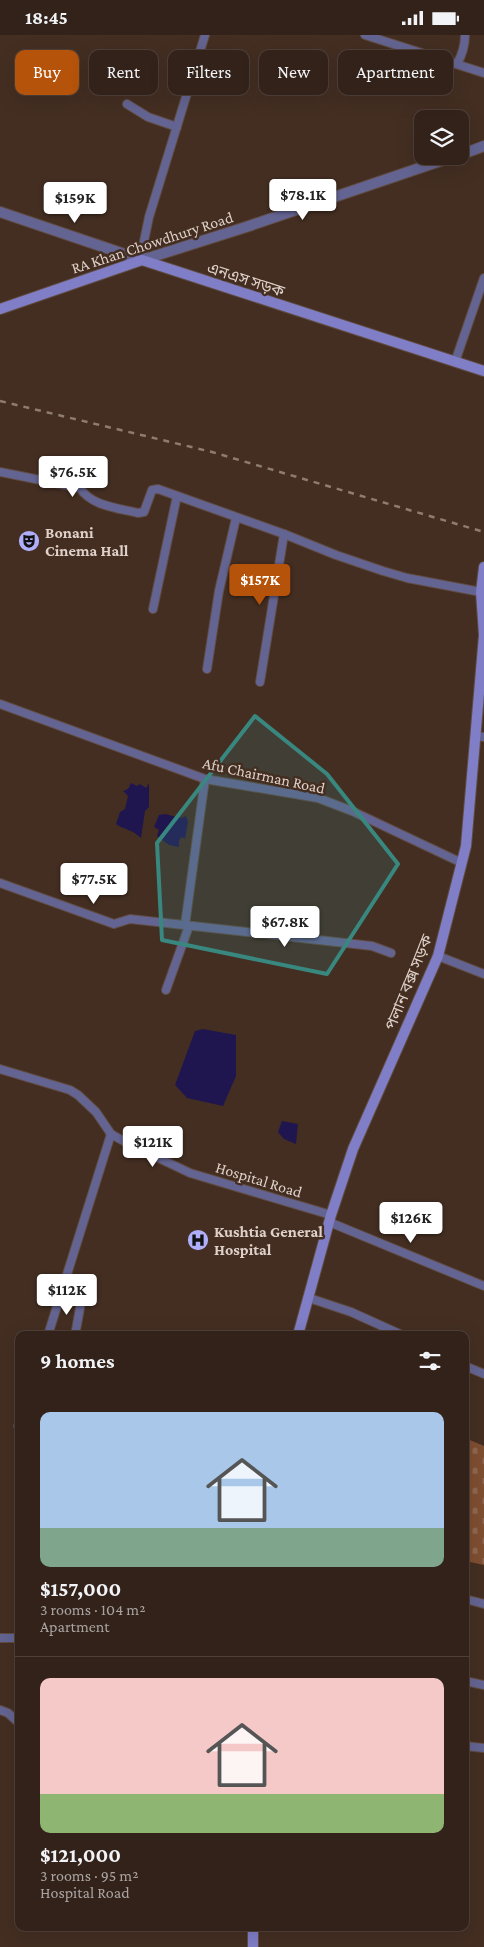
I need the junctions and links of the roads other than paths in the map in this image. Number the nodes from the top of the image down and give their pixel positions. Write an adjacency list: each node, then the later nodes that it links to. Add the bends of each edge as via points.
1 (205, 35): 7 (street)
2 (365, 35): 4 (street)
3 (465, 35): 4 (street)
4 (457, 64): 5 (street)
5 (484, 73)
6 (127, 103): 7 (street, via 148,117)
7 (177, 127): 12 (street, via 149,217)
8 (484, 147): 9 (street)
9 (469, 152)
10 (429, 165): 12 (street, RA Khan Chowdhury Road)
11 (0, 212): 12 (street, এনএস সড়ক)
12 (142, 260): 14 (main road, RA Khan Chowdhury Road); 15 (main road, এনএস সড়ক)
13 (484, 278): 15 (street)
14 (0, 309)
15 (455, 362): 16 (main road, এনএস সড়ক)
16 (484, 371)
17 (0, 472): 18 (street, via 80,488 93,501 138,513 144,512 152,490)
18 (177, 496): 19 (street); 24 (street)
19 (236, 517): 20 (street); 25 (street, via 219,591)
20 (284, 534): 23 (street, via 383,571); 26 (street)
21 (484, 567): 22 (main road, পলান বক্স সড়ক)
22 (483, 580): 23 (main road, পলান বক্স সড়ক)
23 (481, 592): 28 (main road, পলান বক্স সড়ক, via 484,635)
24 (153, 609)
25 (207, 669)
26 (260, 682)
27 (0, 704): 29 (street, Afu Chairman Road)
28 (480, 736): 30 (main road, পলান বক্স সড়ক)
29 (205, 779): 30 (street, Afu Chairman Road, via 318,798); 32 (street)
30 (462, 863): 34 (main road, পলান বক্স সড়ক)
31 (0, 883): 32 (street, via 114,924 130,919)
32 (187, 926): 33 (street, via 372,946); 36 (street)
33 (391, 953)
34 (438, 956): 35 (street); 39 (main road, পলান বক্স সড়ক, via 353,1149)
35 (484, 974)
36 (166, 990)
37 (0, 1069): 38 (street, Hospital Road, via 70,1090 96,1112)
38 (111, 1134): 39 (street, Hospital Road, via 190,1173); 43 (street)
39 (330, 1219): 40 (street, Hospital Road); 42 (main road, পলান বক্স সড়ক)
40 (484, 1286)
41 (82, 1297): 44 (street)
42 (309, 1298): 45 (main road, পলান বক্স সড়ক); 46 (street)
43 (49, 1331)
44 (76, 1331)
45 (299, 1331)
46 (393, 1331)
47 (469, 1368): 48 (street)
48 (484, 1374)
49 (469, 1600): 50 (street)
50 (484, 1604)
51 (0, 1638): 52 (street)
52 (15, 1638)
53 (469, 1682): 54 (street)
54 (484, 1685)
55 (0, 1711): 56 (street)
56 (15, 1719)
57 (469, 1746): 58 (street)
58 (484, 1748)
59 (253, 1931): 60 (main road)
60 (253, 1947)

